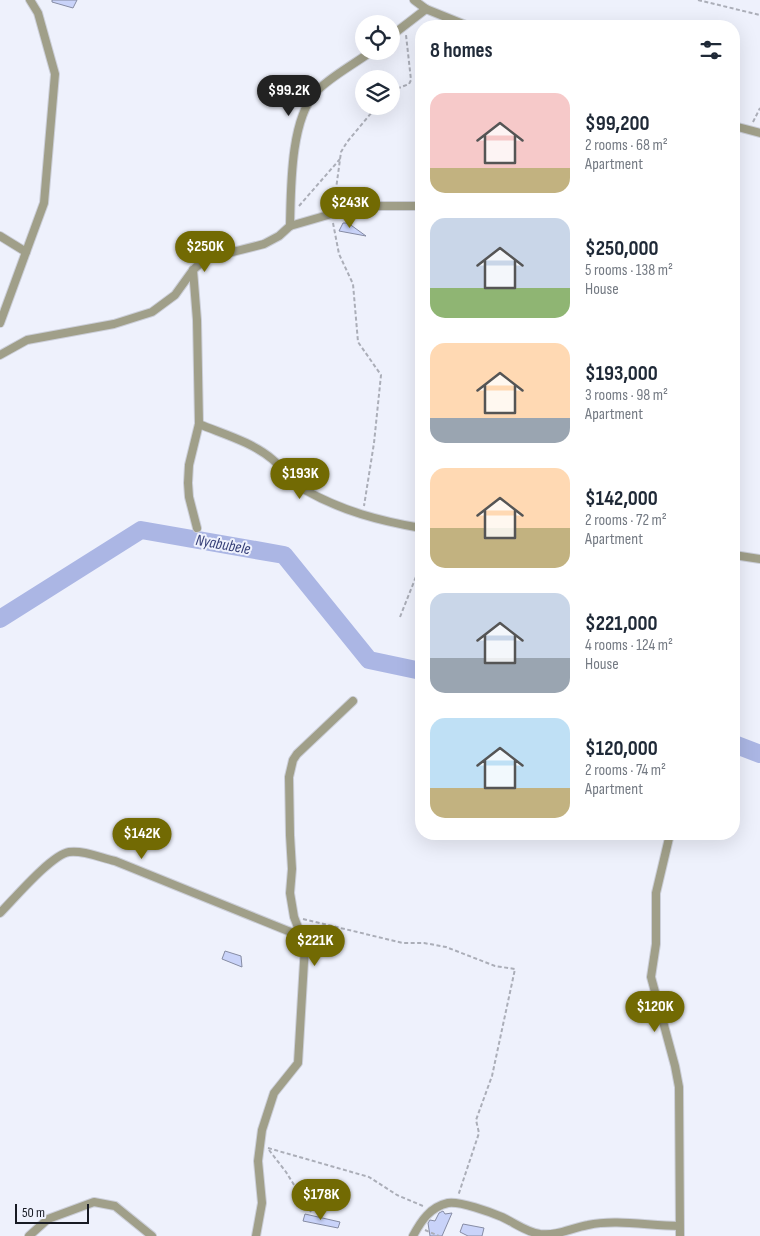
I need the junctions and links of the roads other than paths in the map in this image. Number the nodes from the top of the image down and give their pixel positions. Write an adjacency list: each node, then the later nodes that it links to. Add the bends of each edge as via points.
1 (30, 0): 12 (street, via 38,13 52,58 55,89 44,203)
2 (414, 0): 3 (street)
3 (426, 9): 4 (street); 5 (street)
4 (453, 20)
5 (400, 29)
6 (359, 60): 10 (street, via 316,91 304,107 291,184)
7 (740, 128): 8 (street)
8 (760, 132)
9 (415, 206): 10 (street, via 360,206)
10 (290, 226): 13 (street, via 264,244 206,259)
11 (0, 236): 12 (street)
12 (26, 252): 14 (street)
13 (193, 270): 15 (street, via 175,295 152,312 114,324 27,340); 16 (street)
14 (0, 323)
15 (0, 355)
16 (200, 424): 17 (street, via 271,458 305,490 362,515); 18 (street, via 188,483)
17 (415, 527)
18 (197, 528)
19 (740, 556): 20 (street)
20 (760, 559)
21 (353, 701): 24 (street, via 297,754 290,770 290,893 294,917)
22 (669, 840): 25 (street, via 656,893 656,944 651,977 678,1087)
23 (0, 913): 24 (street, via 52,860 69,852 115,862)
24 (303, 937): 28 (street, via 298,1063 272,1097 261,1139 258,1161 262,1203)
25 (679, 1226): 29 (street, via 612,1223 588,1225 559,1235 541,1235 502,1217 450,1202 432,1210); 30 (street)
26 (30, 1236): 27 (street, via 48,1219 94,1202 115,1206)
27 (152, 1236)
28 (256, 1236)
29 (413, 1236)
30 (680, 1236)

